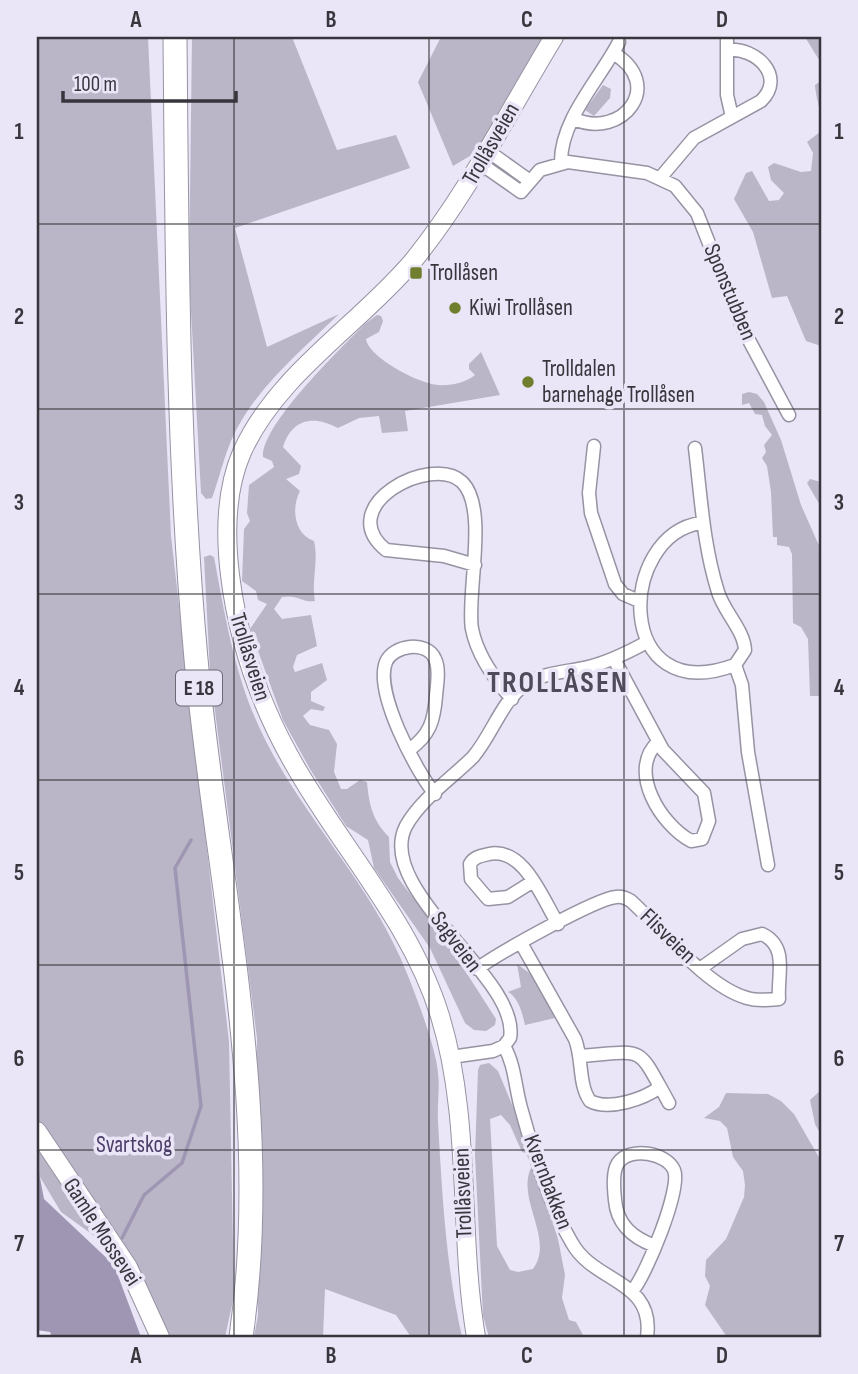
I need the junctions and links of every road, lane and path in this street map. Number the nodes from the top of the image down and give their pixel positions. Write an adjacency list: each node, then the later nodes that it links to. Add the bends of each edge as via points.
1 (161, 37): 40 (highway, E 18, via 180,573 241,1149 238,1261)
2 (175, 37): 41 (highway, E 18, via 178,366 188,561 251,1146 249,1262)
3 (554, 37): 7 (street, Trollåsveien)
4 (727, 43): 5 (street, via 727,95); 5 (street, via 755,54 770,84 764,98)
5 (732, 117): 9 (street, via 694,138)
6 (574, 119): 6 (street, via 616,47 637,80 633,103 609,121); 8 (street, via 562,144)
7 (484, 157): 10 (street); 10 (street, via 521,192); 32 (street, Trollåsveien, via 453,208 410,264 296,378 260,421 236,468 226,529 237,619 264,705 302,778 409,942 435,1001)
8 (561, 163): 9 (street, Sponstubben, via 595,164); 10 (street, via 540,170)
9 (661, 177): 11 (street, Sponstubben, via 682,192 697,214 743,329)
10 (530, 181)
11 (789, 415)
12 (594, 446): 16 (street, via 589,493 592,513 615,584 623,594)
13 (695, 448): 14 (street)
14 (701, 523): 16 (street, via 683,527 665,540); 19 (street, via 720,599 744,641 744,654)
15 (475, 565): 15 (street, via 472,506 466,486 457,478 443,473 426,475 375,502 373,528 386,550 444,556); 20 (street, via 473,632 492,673)
16 (639, 601): 17 (street)
17 (646, 642): 18 (street, Sagveien); 19 (street, via 678,669 700,671)
18 (614, 659): 20 (street, Sagveien, via 537,678); 21 (street)
19 (735, 665): 24 (street, via 742,685 748,752)
20 (512, 699): 23 (street, Sagveien, via 486,741)
21 (658, 742): 21 (street, via 704,793 709,821 702,839 691,841 679,833 650,793 648,759)
22 (409, 750): 22 (street, via 389,703 384,668 394,652 419,648 436,661 434,712 428,733); 23 (street)
23 (435, 794): 29 (street, Sagveien, via 406,826 402,861 416,888)
24 (768, 865)
25 (532, 882): 25 (street, via 505,853 483,855 470,864 469,875 491,900 508,897); 26 (street)
26 (558, 924): 27 (street, Flisveien); 28 (street, Flisveien, via 601,901 623,897)
27 (521, 943): 29 (street, Flisveien); 31 (street)
28 (701, 968): 28 (street, Flisveien, via 736,994 779,999 780,952 771,938 762,934 747,936)
29 (477, 969): 30 (street, Sagveien, via 509,1020 510,1034)
30 (504, 1046): 32 (street); 37 (street, Kvernbakken, via 512,1062 522,1114 571,1242 587,1263)
31 (581, 1056): 33 (street, via 631,1051 645,1062); 33 (street, via 585,1092 595,1103 629,1100)
32 (451, 1057): 42 (street, Trollåsveien, via 459,1105 465,1247)
33 (660, 1087): 34 (street)
34 (669, 1103)
35 (37, 1131): 39 (street, Gamle Mossevei, via 128,1267)
36 (654, 1246): 36 (street, via 676,1176 663,1158 630,1156 616,1168 617,1212 631,1234); 37 (street)
37 (633, 1290): 38 (street)
38 (650, 1335)
39 (160, 1337)
40 (230, 1337)
41 (241, 1337)
42 (475, 1337)

